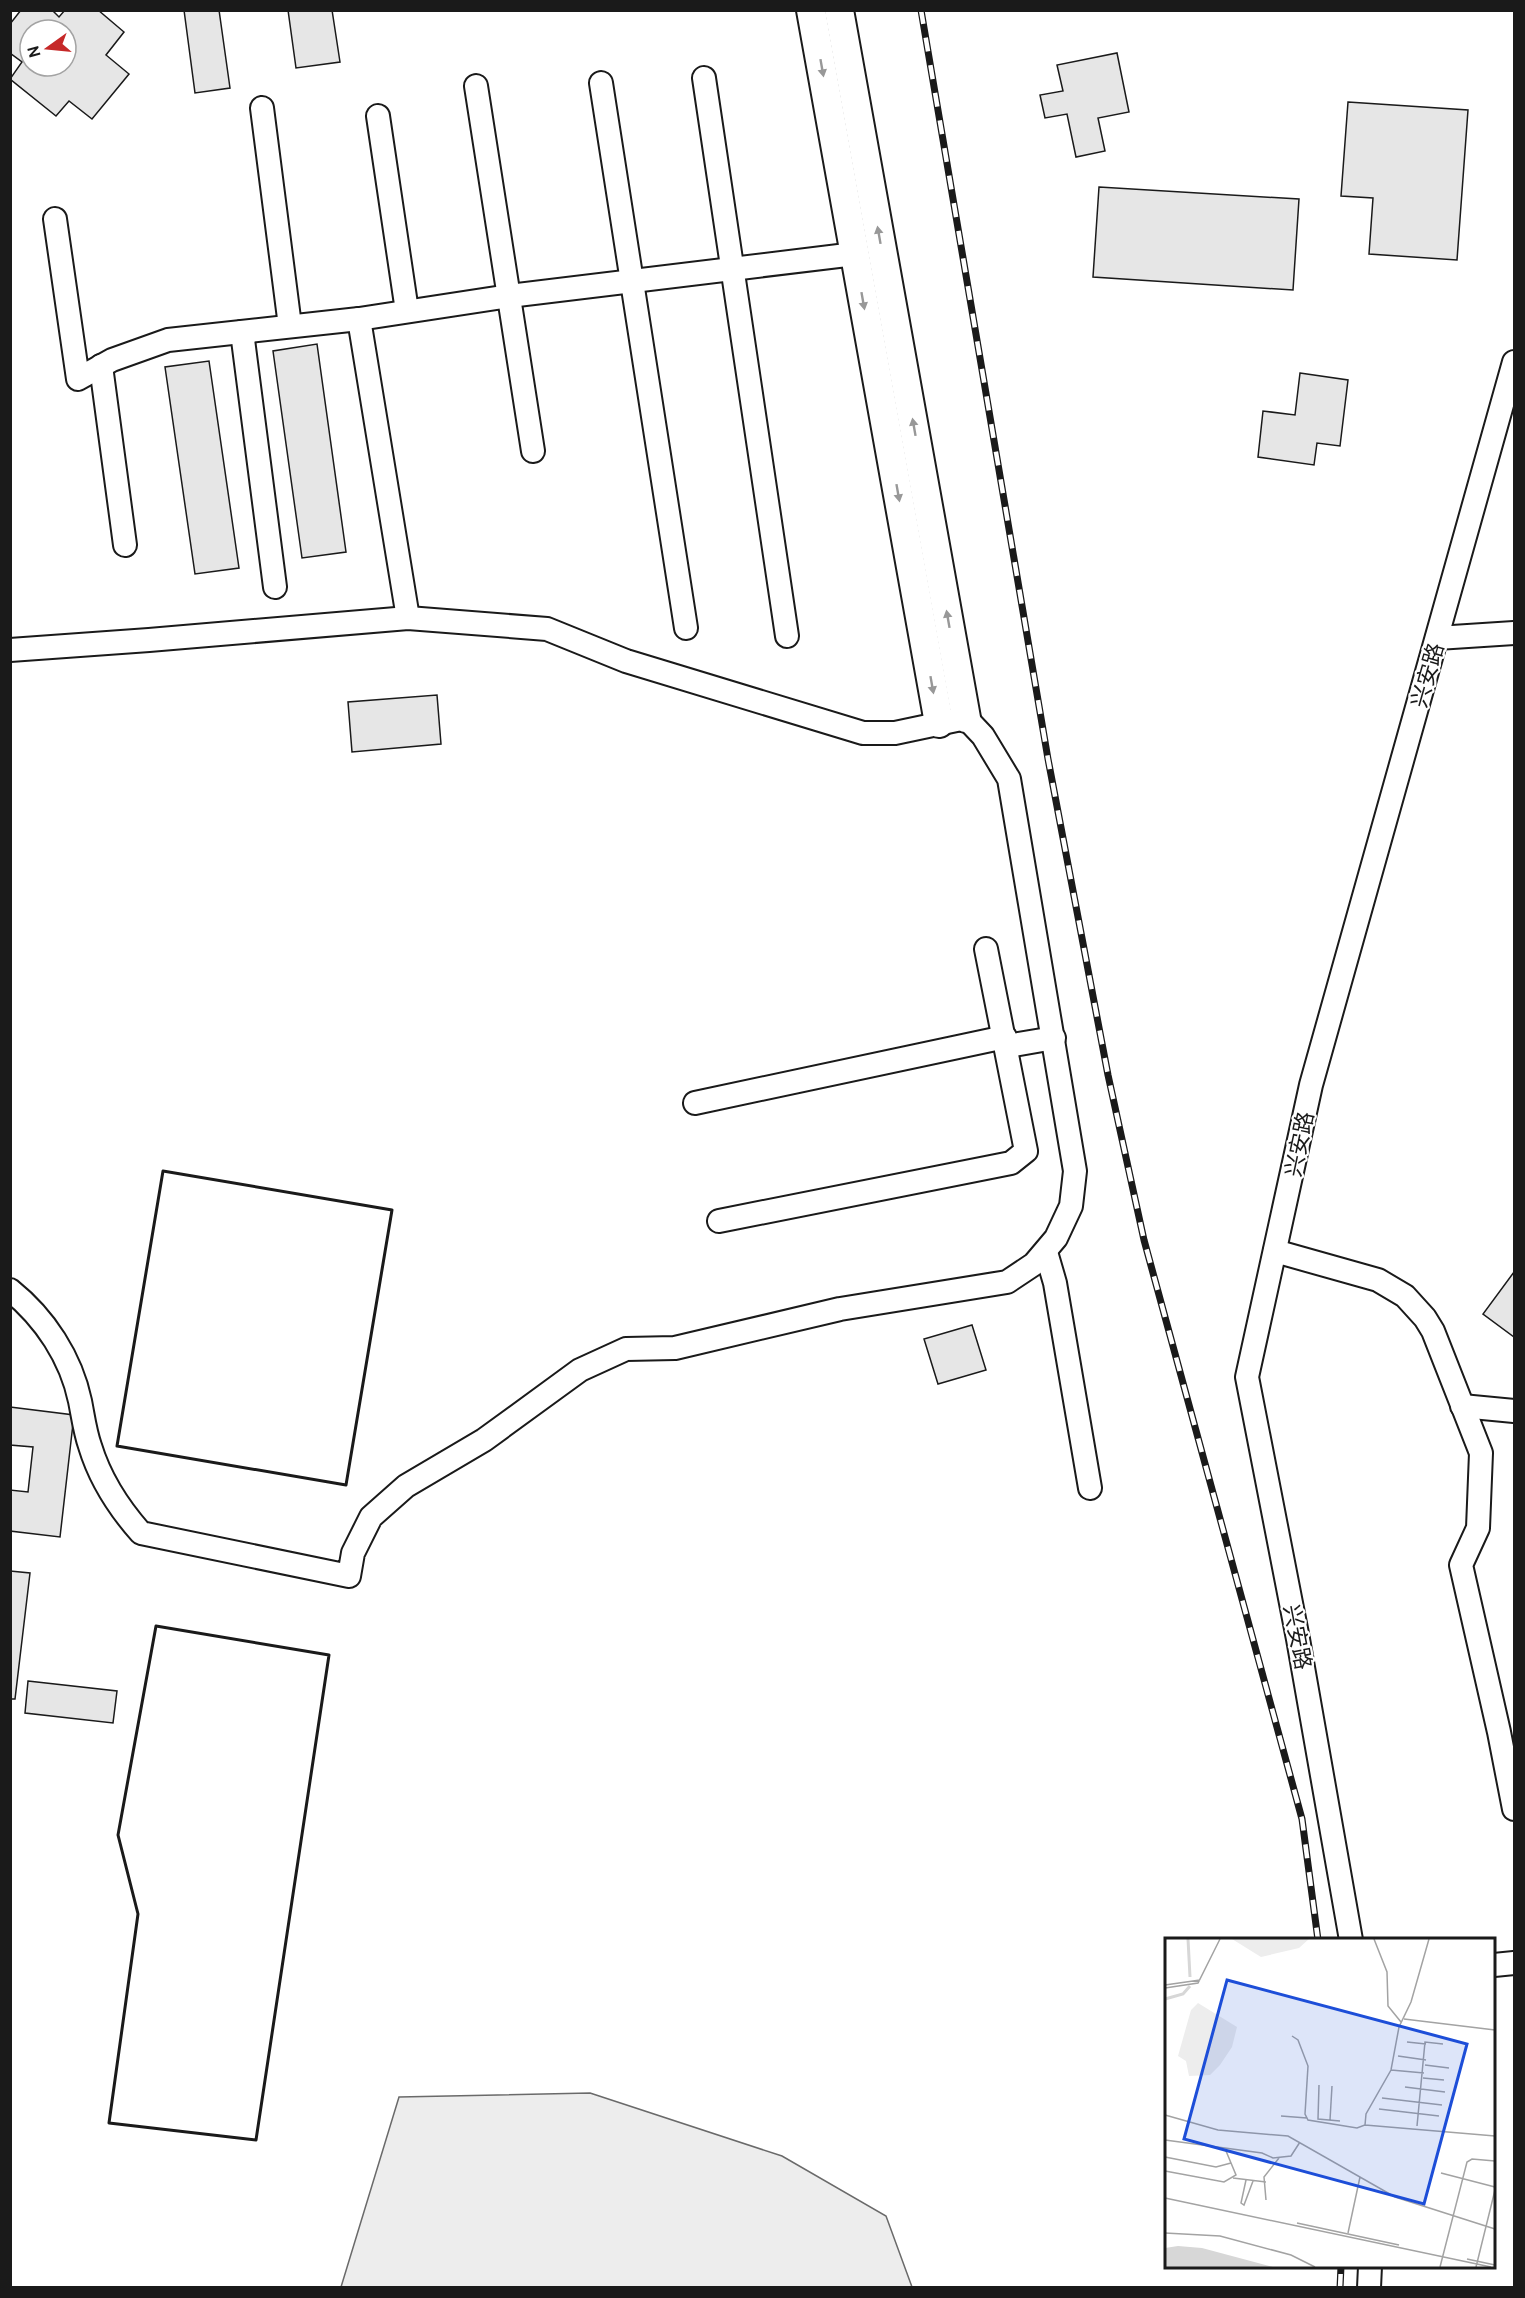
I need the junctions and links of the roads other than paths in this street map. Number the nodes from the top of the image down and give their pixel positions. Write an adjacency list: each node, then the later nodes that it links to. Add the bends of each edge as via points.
1 (812, 10): 9 (main road, one-way to 9)
2 (839, 10): 28 (main road, one-way to 2)
3 (704, 78): 10 (street)
4 (601, 83): 11 (street)
5 (476, 86): 12 (street)
6 (262, 108): 15 (street)
7 (378, 116): 13 (street)
8 (55, 219): 18 (street, via 78,379)
9 (855, 254): 10 (street); 28 (main road, one-way to 28)
10 (733, 268): 11 (street); 25 (street)
11 (632, 281): 12 (street); 23 (street)
12 (509, 296): 13 (street); 19 (street)
13 (407, 311): 14 (street)
14 (359, 319): 15 (street); 22 (street)
15 (290, 326): 16 (street)
16 (242, 332): 18 (street, via 168,340); 21 (street)
17 (1515, 362): 26 (street, 兴安路)
18 (101, 366): 20 (street)
19 (533, 451)
20 (125, 545)
21 (275, 587)
22 (408, 618): 27 (street); 28 (street, via 547,629 626,661 863,734 895,733)
23 (686, 628)
24 (1515, 633): 26 (street)
25 (787, 636)
26 (1437, 638): 34 (street, 兴安路, via 1311,1085)
27 (10, 650)
28 (952, 720): 30 (street, via 983,736 1010,779)
29 (986, 949): 31 (street)
30 (1054, 1038): 31 (street); 35 (street, via 1075,1171 1071,1206)
31 (1006, 1042): 32 (street); 33 (street, via 1026,1151 1011,1163)
32 (695, 1103)
33 (718, 1221)
34 (1275, 1251): 37 (street, via 1378,1281 1405,1296 1433,1332); 41 (street, 兴安路, via 1247,1377)
35 (1046, 1252): 36 (street, via 1007,1282 840,1309 675,1348 626,1349 580,1370 484,1440 406,1486 371,1516 353,1553 349,1576 141,1533 120,1507 97,1467 76,1384 59,1346 30,1308); 39 (street, via 1055,1283)
36 (10, 1290)
37 (1462, 1406): 38 (street); 40 (street, via 1481,1454 1478,1528 1461,1566)
38 (1515, 1411)
39 (1090, 1488)
40 (1515, 1809)
41 (1352, 1938)
42 (1515, 1963): 43 (street)
43 (1495, 1965)
44 (1370, 2268): 45 (street)
45 (1369, 2288)

